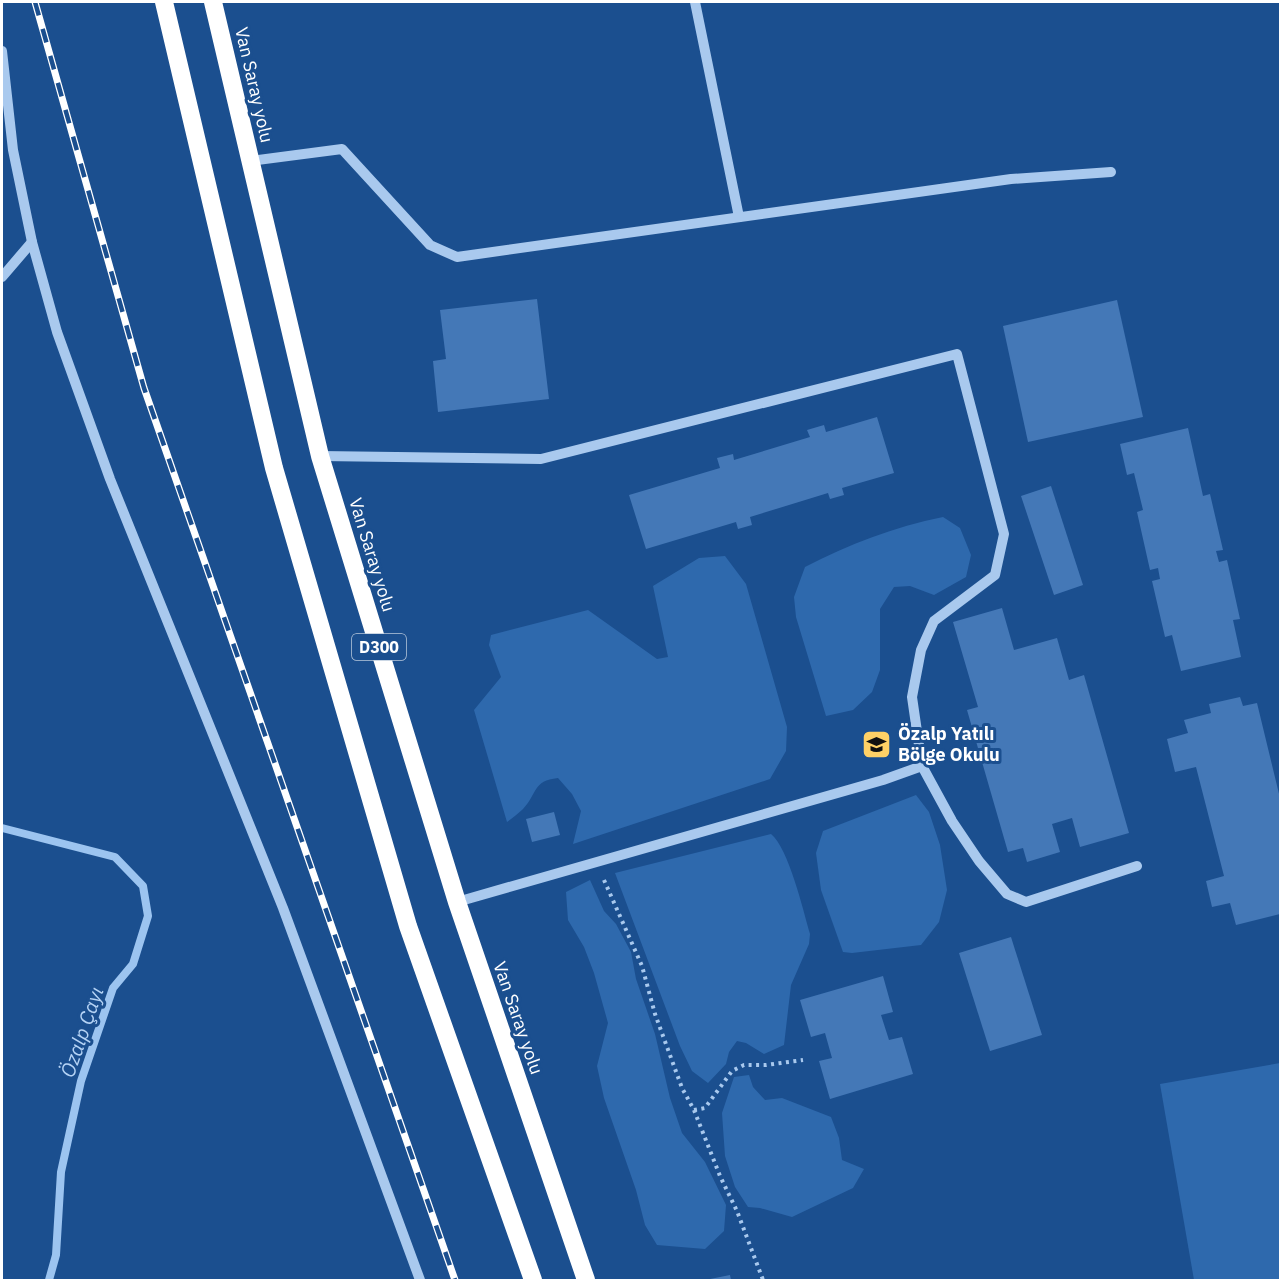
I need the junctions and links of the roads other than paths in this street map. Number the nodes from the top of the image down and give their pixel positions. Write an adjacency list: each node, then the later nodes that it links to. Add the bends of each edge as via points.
1 (164, 2): 15 (highway, D300, via 278,480 408,926)
2 (213, 2): 5 (highway, Van Saray yolu / D300)
3 (695, 2): 7 (street)
4 (2, 51): 8 (street, via 14,150)
5 (250, 161): 7 (street, via 342,150 430,245 457,257); 10 (highway, Van Saray yolu / D300)
6 (1111, 172): 7 (street, via 1011,179)
7 (739, 218)
8 (32, 242): 9 (street); 14 (street, via 57,332 110,479 283,908)
9 (2, 277)
10 (320, 456): 11 (street, via 541,459 957,354 1004,534 995,575 933,621 921,650 912,697); 13 (highway, Van Saray yolu / D300)
11 (922, 766): 12 (street, via 952,821 1007,894 1026,902); 13 (street)
12 (1137, 866)
13 (457, 902): 16 (highway, Van Saray yolu / D300)
14 (420, 1281)
15 (533, 1281)
16 (586, 1281)

